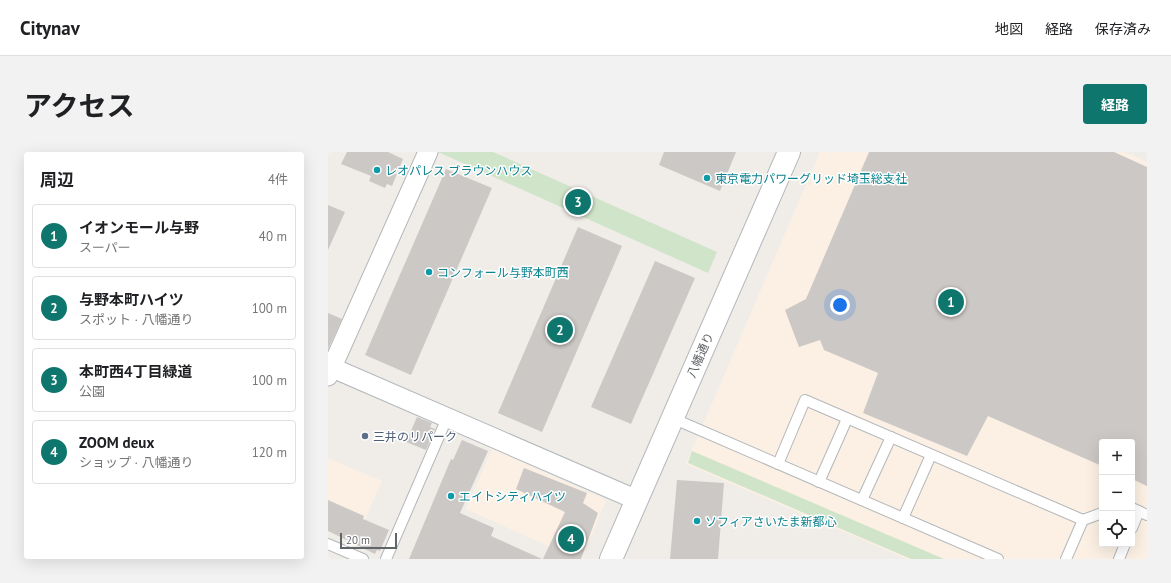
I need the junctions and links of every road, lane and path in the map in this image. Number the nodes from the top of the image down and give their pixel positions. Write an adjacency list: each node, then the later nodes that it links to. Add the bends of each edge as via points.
1 (428, 152): 3 (street)
2 (790, 152): 5 (main road, 八幡通り)
3 (329, 370): 4 (street)
4 (447, 418): 11 (street); 21 (lane)
5 (672, 418): 9 (lane); 11 (main road, 八幡通り)
6 (847, 419): 7 (lane); 9 (lane, via 805,400); 10 (lane)
7 (891, 437): 8 (lane); 12 (lane)
8 (931, 455): 15 (lane); 16 (lane)
9 (778, 464): 10 (lane)
10 (819, 482): 12 (lane)
11 (637, 500): 22 (main road, 八幡通り)
12 (862, 500): 15 (lane)
13 (1139, 511): 17 (lane)
14 (1099, 514): 16 (lane)
15 (903, 518): 23 (lane)
16 (1083, 520): 24 (lane)
17 (1135, 521)
18 (328, 544): 20 (lane)
19 (1124, 547): 25 (lane)
20 (363, 559)
21 (386, 559)
22 (611, 559)
23 (998, 559)
24 (1066, 559)
25 (1119, 559)

